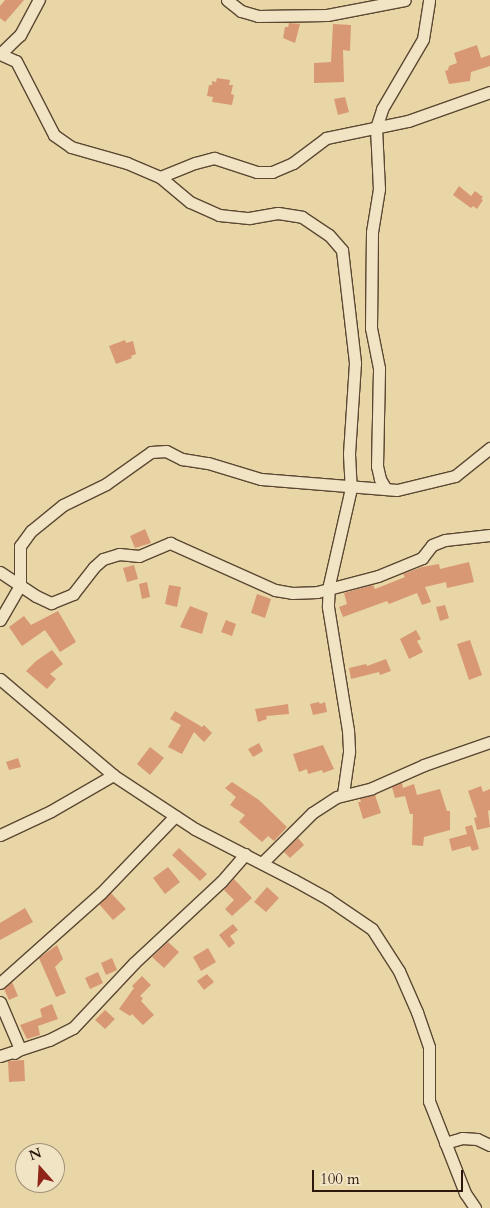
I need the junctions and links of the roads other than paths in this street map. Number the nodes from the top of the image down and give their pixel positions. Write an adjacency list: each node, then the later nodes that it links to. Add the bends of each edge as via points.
1 (39, 0): 5 (street, via 20,36)
2 (227, 0): 3 (street, via 241,11 258,16 327,15)
3 (405, 0)
4 (429, 0): 7 (street, via 423,39 382,109)
5 (0, 54): 8 (street, via 16,61 56,138 71,147 127,163)
6 (490, 92): 7 (street, via 408,122)
7 (376, 128): 8 (street, via 326,138 293,163 268,173 214,158); 11 (street, via 380,189 372,232 371,328 379,368 377,466)
8 (160, 177): 10 (street, via 190,202 219,215 243,218 278,213 302,217 329,235 342,250 355,363 349,454)
9 (490, 448): 11 (street, via 447,480 404,490)
10 (351, 488): 11 (street); 14 (street, via 261,479 182,460 166,450 152,452 106,484 63,505 31,531 20,546); 15 (street)
11 (386, 489)
12 (490, 535): 15 (street, via 445,540 432,546 422,558 378,576)
13 (0, 572): 14 (street)
14 (20, 586): 15 (street, via 43,600 55,602 73,594 94,566 104,559 119,554 139,556 170,543 275,590 292,593); 16 (street)
15 (328, 590): 20 (street, via 329,620 348,730 349,752)
16 (0, 620)
17 (0, 679): 19 (street)
18 (490, 742): 20 (street, via 424,765 372,788)
19 (113, 775): 21 (street); 22 (street, via 51,811)
20 (343, 794): 24 (street, via 312,813)
21 (175, 816): 23 (street, via 195,830); 25 (street, via 101,893)
22 (0, 835)
23 (245, 854): 24 (street); 27 (street, via 221,882 134,963 73,1028)
24 (262, 863): 30 (street, via 328,899 372,929 380,940 399,971 429,1047 429,1102)
25 (0, 983)
26 (0, 1002): 27 (street)
27 (20, 1049): 28 (street); 29 (street)
28 (0, 1056)
29 (0, 1061)
30 (445, 1143): 31 (street, via 462,1138 477,1139); 32 (street, via 465,1193)
31 (490, 1145)
32 (475, 1208)

